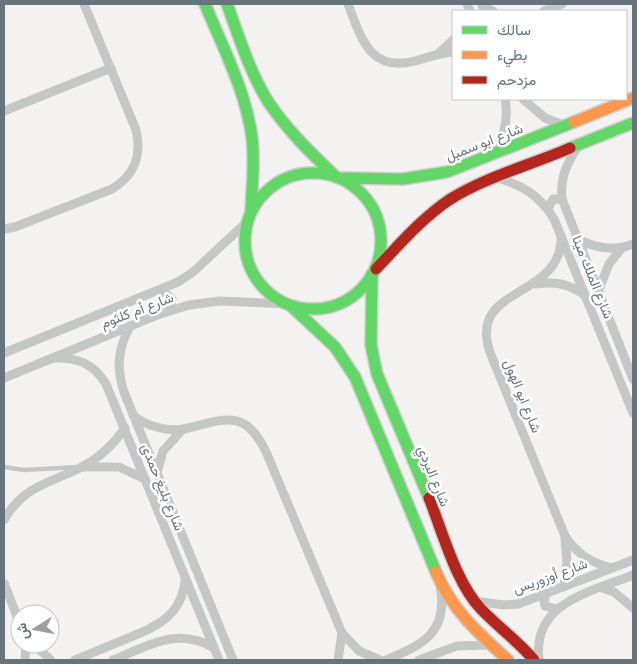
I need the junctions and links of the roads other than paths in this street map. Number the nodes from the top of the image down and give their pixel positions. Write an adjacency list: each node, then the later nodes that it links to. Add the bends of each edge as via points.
1 (84, 4): 10 (street)
2 (205, 4): 23 (street, via 238,86 249,123 254,165)
3 (227, 4): 19 (street, via 267,99 289,129)
4 (348, 4): 9 (street, via 368,48 383,60 402,63)
5 (562, 4): 6 (street)
6 (547, 10)
7 (452, 41): 9 (street)
8 (452, 52): 9 (street)
9 (439, 53)
10 (111, 68): 14 (street); 24 (street, via 139,144 133,171 112,189)
11 (633, 98): 16 (street, شارع ابو سمبل)
12 (505, 100): 18 (street, via 506,124)
13 (524, 100): 16 (street, via 545,118)
14 (5, 108)
15 (633, 123): 17 (street)
16 (566, 126): 18 (street, شارع ابو سمبل)
17 (579, 145): 20 (street); 21 (street, شارع الملك مينا, via 562,177)
18 (493, 155): 19 (street, شارع ابو سمبل, via 462,168 422,178)
19 (337, 178): 23 (street, via 306,174 285,180 267,192); 29 (street, via 358,191 373,209 381,240)
20 (497, 178): 22 (street, شارع الملك مينا, via 532,192); 29 (street, via 436,209)
21 (562, 199): 22 (street, via 551,201); 26 (street, شارع الملك مينا)
22 (548, 208): 25 (street, شارع الملك مينا)
23 (250, 218): 31 (street, شارع أم كلثوم, via 192,272); 34 (street, via 246,245 252,269 266,290)
24 (4, 230)
25 (561, 235): 30 (street, شارع ابو الهول, via 558,258 552,268); 33 (street, شارع الملك مينا)
26 (576, 238): 28 (street, via 602,248); 32 (street, شارع الملك مينا)
27 (633, 244): 28 (street)
28 (622, 248): 32 (street, via 609,264)
29 (374, 272): 34 (street, via 363,288 337,305 313,309); 53 (street, شارع البردي, via 371,337 377,374)
30 (533, 284): 33 (street, شارع ابو الهول, via 561,283); 56 (street, شارع ابو الهول, via 497,306 487,325 486,336)
31 (162, 290): 35 (street, via 172,299); 38 (street, شارع أم كلثوم)
32 (598, 292): 42 (street, شارع الملك مينا)
33 (585, 295): 45 (street, شارع الملك مينا)
34 (289, 305): 35 (street, شارع أم كلثوم, via 220,301); 54 (street, via 335,347 356,377)
35 (169, 311): 36 (street, شارع أم كلثوم)
36 (130, 326): 40 (street, شارع أم كلثوم); 43 (street, شارع بليغ حمدى, via 119,352 118,366)
37 (4, 346): 38 (street)
38 (18, 347): 39 (street, شارع أم كلثوم)
39 (4, 353)
40 (52, 358): 41 (street, شارع أم كلثوم); 44 (street, شارع بليغ حمدى, via 78,360 90,365)
41 (4, 378)
42 (633, 379)
43 (124, 392): 44 (street, via 116,392); 46 (street, شارع بليغ حمدى)
44 (112, 397): 47 (street, شارع بليغ حمدى)
45 (633, 413)
46 (133, 415): 48 (street, via 154,426); 51 (street, شارع بليغ حمدى)
47 (125, 428): 50 (street, via 105,451); 52 (street, شارع بليغ حمدى)
48 (183, 429): 51 (street, via 163,451); 73 (street, via 223,419 247,426 256,434)
49 (4, 467): 50 (lane, via 24,470)
50 (81, 467): 52 (street, via 119,467); 55 (street, via 28,493 10,509)
51 (157, 473): 57 (street, شارع بليغ حمدى)
52 (145, 479): 58 (street, شارع بليغ حمدى)
53 (431, 508): 54 (street); 68 (street, شارع البردي)
54 (414, 515): 62 (street)
55 (4, 520)
56 (565, 536): 60 (street, شارع ابو الهول, via 585,558); 65 (street, شارع ابو الهول, via 567,562)
57 (187, 547): 58 (street); 81 (street, شارع بليغ حمدى)
58 (175, 552): 63 (street, شارع بليغ حمدى)
59 (633, 560): 60 (street, شارع أوزوريس)
60 (612, 568): 65 (street, شارع أوزوريس)
61 (633, 575): 66 (street, شارع أوزوريس)
62 (438, 576): 75 (street, via 459,612); 77 (street, via 442,598 440,619 430,637)
63 (186, 578): 72 (street, via 178,605); 76 (street, شارع بليغ حمدى)
64 (4, 583): 69 (street)
65 (564, 587): 67 (street, شارع أوزوريس)
66 (602, 588): 70 (street, via 614,592); 71 (street, شارع أوزوريس)
67 (546, 594): 68 (street, شارع أوزوريس, via 518,604); 71 (street, via 545,606)
68 (474, 601): 87 (street, شارع البردي)
69 (12, 604)
70 (633, 608)
71 (557, 609): 88 (street, شارع أوزوريس, via 543,626 539,638)
72 (159, 625): 74 (street, via 164,630); 78 (street)
73 (342, 633): 82 (street); 83 (street, via 359,651)
74 (164, 640): 76 (street, via 190,638); 79 (street)
75 (491, 645): 85 (street, via 457,646); 86 (street)
76 (214, 648): 80 (street, شارع بليغ حمدى)
77 (412, 650): 84 (street); 85 (street)
78 (75, 660)
79 (113, 660)
80 (219, 660)
81 (233, 660)
82 (338, 660)
83 (380, 660)
84 (386, 660)
85 (418, 660)
86 (508, 660)
87 (534, 660)
88 (539, 660)

